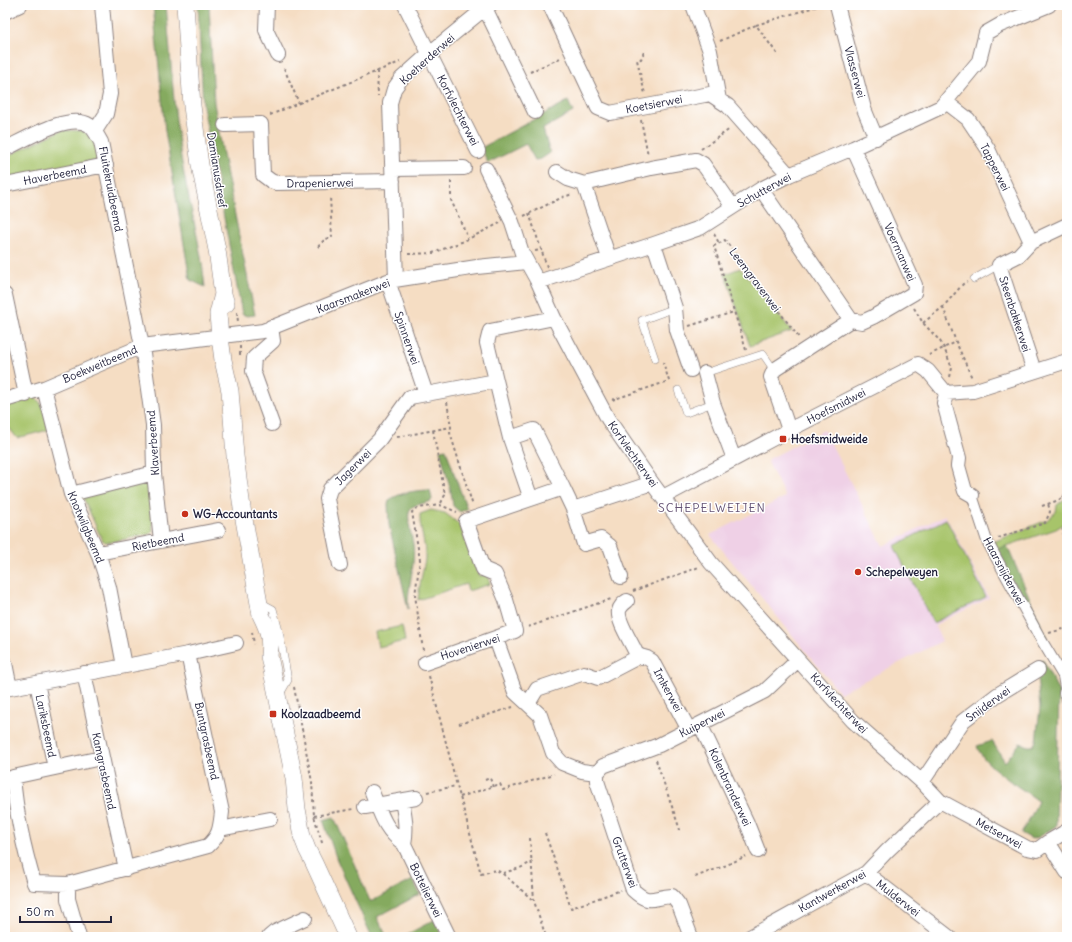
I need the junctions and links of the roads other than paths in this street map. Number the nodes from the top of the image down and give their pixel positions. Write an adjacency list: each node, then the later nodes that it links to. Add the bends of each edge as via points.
1 (20, 5): 11 (street)
2 (102, 5): 18 (street, via 110,94 106,114)
3 (185, 5): 47 (street, Damianusdreef, via 192,106 200,165 223,294 229,314)
4 (267, 5): 13 (street, via 266,30)
5 (404, 5): 12 (street, Korfvlechterwei)
6 (550, 5): 14 (street, Koetsierwei, via 598,108 610,113 710,94)
7 (693, 5): 14 (street, via 708,46)
8 (837, 5): 19 (street, Vlasserwei, via 864,109)
9 (487, 6): 12 (street, Koeherderwei); 16 (street, Koeherderwei)
10 (1043, 6): 15 (street, Schutterwei, via 986,33 979,61)
11 (5, 12)
12 (430, 53): 22 (street, Korfvlechterwei); 27 (street, Koeherderwei, via 401,79 394,89 390,103)
13 (278, 55)
14 (719, 100): 28 (street, Koetsierwei, via 728,106)
15 (946, 102): 19 (street, Schutterwei, via 941,107); 34 (street, Tapperwei, via 968,119 988,149)
16 (535, 112)
17 (226, 125): 27 (street, Drapenierwei, via 261,124 264,175 276,183 330,182)
18 (95, 131): 21 (street, Fluitekruidbeemd, via 89,125 76,121 60,123); 23 (street, Fluitekruidbeemd, via 102,142)
19 (876, 138): 20 (street, Schutterwei)
20 (853, 148): 28 (street, Schutterwei); 45 (street, Voermanwei, via 915,285 914,293 873,317 862,322)
21 (5, 149)
22 (478, 151)
23 (106, 165): 29 (street, Haverbeemd); 48 (street, Fluitekruidbeemd)
24 (458, 168): 27 (street)
25 (486, 169): 37 (street, Korfvlechterwei, via 511,220)
26 (557, 172): 30 (street)
27 (393, 175): 40 (street, Koeherderwei)
28 (789, 175): 31 (street, Schutterwei)
29 (5, 185)
30 (585, 187): 32 (street, via 651,168 696,160 703,164); 36 (street)
31 (761, 189): 32 (street, Schutterwei); 45 (street)
32 (733, 207): 35 (street, Schutterwei, via 700,228)
33 (1067, 226): 34 (street, Steenbakkerwei)
34 (1031, 242): 38 (street, Steenbakkerwei, via 1019,255)
35 (654, 244): 36 (street, Schutterwei); 43 (street)
36 (609, 258): 41 (street, Schutterwei)
37 (526, 262): 40 (street, Kaarsmakerwei); 41 (street, Korfvlechterwei)
38 (999, 265): 39 (lane); 53 (street, Steenbakkerwei)
39 (974, 279)
40 (392, 280): 46 (street, Kaarsmakerwei); 59 (street, Spinnerwei)
41 (538, 282): 44 (street, Korfvlechterwei)
42 (5, 295): 60 (street)
43 (675, 308): 49 (lane, via 642,320); 51 (street, via 677,330)
44 (554, 318): 55 (street, via 490,331 487,343); 68 (street, Korfvlechterwei, via 608,420)
45 (851, 320): 52 (street)
46 (271, 328): 47 (street, Kaarsmakerwei); 63 (street, via 273,340 254,358 252,371)
47 (230, 336): 48 (street, Boekweitbeemd); 81 (street, Damianusdreef, via 233,360 230,391 239,486)
48 (142, 346): 56 (street, Boekweitbeemd); 67 (street, Klaverbeemd, via 153,425)
49 (655, 359)
50 (1067, 361): 53 (street)
51 (691, 370)
52 (774, 370): 54 (lane, via 763,354); 64 (street, via 771,377)
53 (1034, 371): 58 (street, via 973,391)
54 (705, 373): 62 (street)
55 (496, 381): 59 (street, Jagerwei); 65 (street)
56 (44, 388): 60 (street, Boekweitbeemd); 70 (street, Knotwilgbeemd)
57 (678, 390): 62 (lane, via 686,413)
58 (946, 393): 64 (street, Hoefsmidwei, via 928,371 918,364); 71 (street, Haarsnijderwei, via 944,403 959,458 958,466 965,491)
59 (426, 394): 78 (street, Jagerwei, via 410,397 379,440 330,489 327,499)
60 (26, 395): 61 (street, Boekweitbeemd)
61 (5, 400)
62 (713, 403): 66 (street)
63 (272, 424)
64 (789, 430): 66 (street, Hoefsmidwei)
65 (510, 438): 69 (street, via 534,430); 73 (street)
66 (734, 459): 72 (street, Hoefsmidwei)
67 (154, 473): 70 (street); 76 (street, Klaverbeemd)
68 (652, 483): 72 (street, Korfvlechterwei); 74 (street)
69 (563, 488): 73 (street); 74 (street)
70 (71, 494): 77 (street, Knotwilgbeemd)
71 (972, 495): 87 (street, Haarsnijderwei, via 987,541)
72 (663, 497): 86 (street, Korfvlechterwei, via 711,563)
73 (531, 499): 82 (street, Hovenierwei, via 471,519 483,569 494,574 506,600 515,631)
74 (572, 509): 79 (street, via 584,544 601,539 610,546)
75 (218, 530): 76 (street, Rietbeemd)
76 (160, 541): 77 (street, Rietbeemd)
77 (98, 553): 90 (street, Knotwilgbeemd, via 109,587)
78 (340, 565)
79 (621, 577)
80 (627, 602): 85 (street, Imkerwei, via 622,605 619,618 636,653)
81 (259, 608): 96 (street, Damianusdreef, via 260,638 269,656); 96 (lane, via 273,609 279,631 288,680)
82 (496, 639): 89 (street, Hovenierwei); 97 (street, via 515,692)
83 (236, 643): 84 (street)
84 (188, 654): 90 (street); 105 (street, Buntgrasbeemd, via 222,812)
85 (640, 656): 97 (street, via 598,678 584,673 537,689); 98 (street, Imkerwei, via 652,661)
86 (798, 660): 98 (street, Kuiperwei, via 765,691); 102 (street, Korfvlechterwei, via 852,721)
87 (1054, 660): 91 (street, Snijderwei); 95 (street, Haarsnijderwei, via 1063,676)
88 (5, 663): 94 (street)
89 (425, 663)
90 (124, 666): 92 (street)
91 (1038, 670): 102 (street, Snijderwei, via 997,695 963,721)
92 (84, 673): 93 (street); 99 (street, Kamgrasbeemd)
93 (37, 683): 94 (street); 100 (street, Lariksbeemd)
94 (8, 689)
95 (1067, 695)
96 (278, 698): 117 (street, Damianusdreef, via 294,778 302,836)
97 (527, 703): 101 (street, via 540,715 553,753 562,763 582,771)
98 (694, 727): 101 (street, Kuiperwei, via 603,766); 109 (street, Kolenbranderwei, via 747,823)
99 (102, 758): 100 (street, Lariksbeemd); 110 (street, Kamgrasbeemd)
100 (55, 768): 113 (street, Lariksbeemd, via 13,777 15,796 34,883)
101 (597, 773): 119 (street, Grutterwei, via 597,781 634,890 640,897 650,900 672,896 679,905)
102 (922, 782): 103 (street, Korfvlechterwei)
103 (940, 801): 107 (street, Metserwei, via 1027,848 1037,850); 112 (street, Kantwerkerwei)
104 (270, 819): 105 (street)
105 (220, 830): 110 (street, via 208,846)
106 (1067, 830): 107 (street, Metserwei)
107 (1048, 842): 111 (street)
108 (404, 844): 108 (street, Bottelierwei, via 394,837 371,802 409,799); 118 (street, Bottelierwei)
109 (758, 851)
110 (126, 869): 113 (street)
111 (1067, 872)
112 (866, 873): 120 (street, Kantwerkerwei); 121 (street, Mulderwei)
113 (68, 884): 115 (street, via 68,899)
114 (305, 918): 116 (street)
115 (79, 937)
116 (269, 937)
117 (348, 937)
118 (449, 937)
119 (691, 937)
120 (750, 937)
121 (949, 937)

